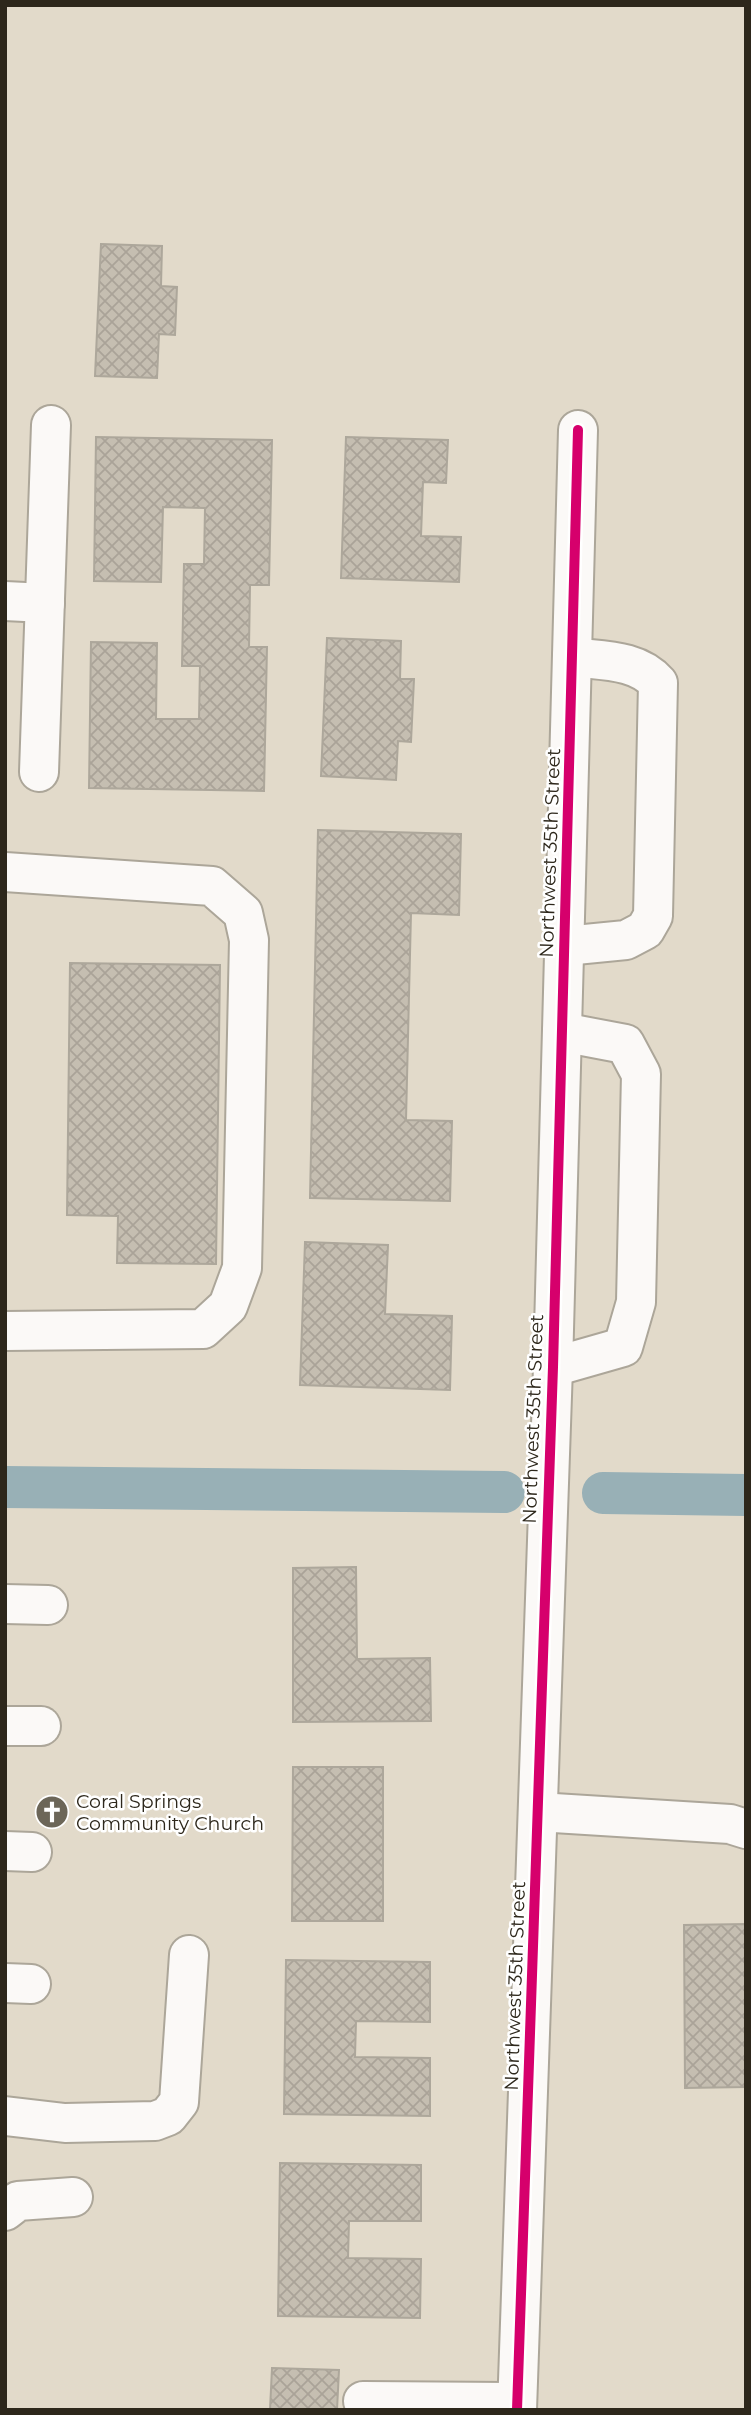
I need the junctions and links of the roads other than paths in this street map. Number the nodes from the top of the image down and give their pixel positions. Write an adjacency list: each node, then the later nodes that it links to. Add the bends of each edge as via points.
1 (51, 425): 4 (street)
2 (578, 430): 5 (street, Northwest 35th Street)
3 (5, 601): 4 (street)
4 (45, 603): 6 (street)
5 (572, 657): 8 (street, Northwest 35th Street); 8 (street, via 636,665 658,682 653,916 645,930 626,940)
6 (39, 772)
7 (5, 872): 10 (street, via 212,886 243,913 249,940 242,1268 228,1306 203,1329)
8 (565, 946): 9 (street, Northwest 35th Street)
9 (562, 1032): 11 (street, Northwest 35th Street); 11 (street, via 625,1044 641,1074 636,1302 623,1347)
10 (5, 1331)
11 (553, 1367): 14 (street, Northwest 35th Street)
12 (5, 1604): 13 (street)
13 (48, 1605)
14 (538, 1812): 15 (street); 21 (street, Northwest 35th Street)
15 (746, 1829)
16 (189, 1955): 17 (street, via 178,2102 168,2116 65,2123)
17 (5, 2116)
18 (74, 2197): 19 (street, via 18,2201)
19 (5, 2211)
20 (363, 2401): 21 (street)
21 (517, 2406)

